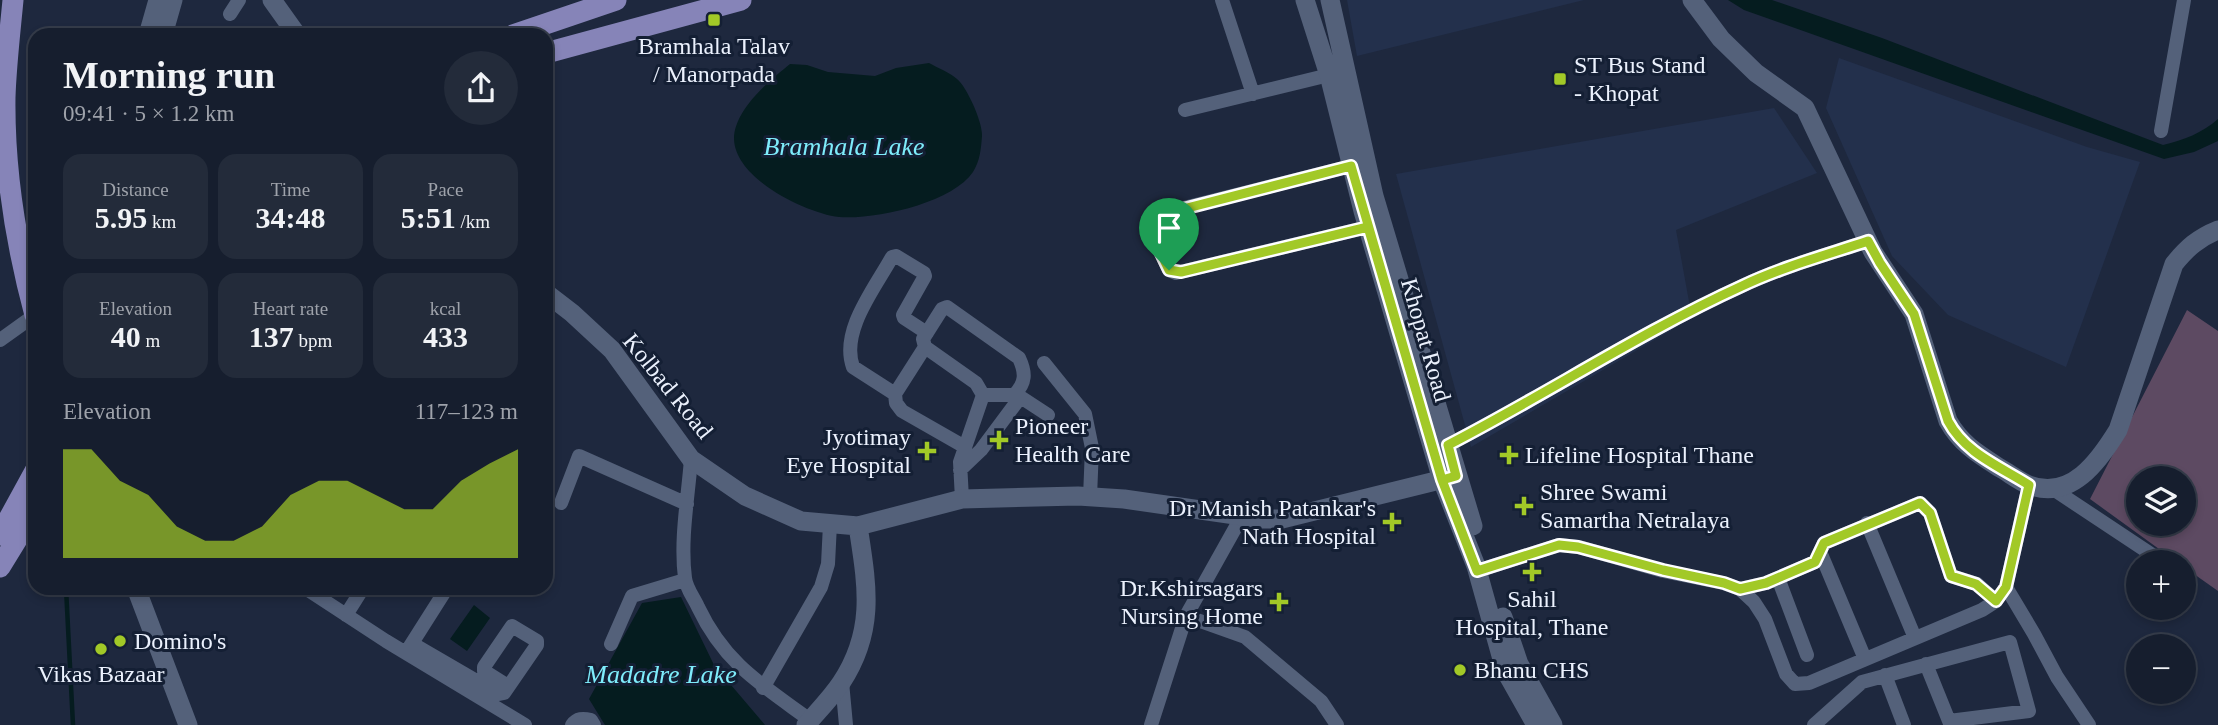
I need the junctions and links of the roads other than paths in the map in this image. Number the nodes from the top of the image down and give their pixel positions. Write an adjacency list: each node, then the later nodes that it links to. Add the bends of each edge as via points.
1 (10, 0): 25 (main road, via 1,69); 33 (main road, via 7,161)
2 (20, 0): 31 (main road, via 16,28 18,132)
3 (158, 0): 16 (street)
4 (173, 0): 17 (street)
5 (239, 0): 15 (street)
6 (272, 0): 18 (street)
7 (616, 0): 19 (main road)
8 (692, 0): 20 (main road)
9 (741, 0): 21 (main road)
10 (1222, 0): 23 (street)
11 (1305, 0): 22 (street, Khopat Road)
12 (1330, 0): 43 (street, Khopat Road, via 1374,196)
13 (1692, 0): 32 (street, via 1756,73 1805,107)
14 (2184, 0): 26 (street)
15 (230, 14)
16 (150, 28)
17 (165, 28)
18 (293, 28)
19 (534, 28)
20 (553, 41)
21 (553, 51)
22 (1329, 75): 23 (street); 28 (street, Khopat Road)
23 (1253, 94): 24 (street)
24 (1185, 110)
25 (0, 131)
26 (2161, 131)
27 (0, 138): 35 (main road, via 13,247)
28 (1351, 166): 29 (street, Khopat Road); 29 (street, via 1156,215 1148,226 1169,270 1176,272)
29 (1368, 227): 47 (street, Khopat Road)
30 (2218, 230): 50 (street, via 2200,237 2174,264 2118,430 2104,453 2068,486)
31 (28, 231)
32 (1868, 241): 43 (street, via 1744,285 1603,357); 48 (street, via 1914,314 1957,437)
33 (28, 296)
34 (553, 298): 45 (street, Kolbad Road, via 612,350)
35 (28, 302)
36 (28, 323): 37 (street)
37 (0, 340)
38 (926, 340): 40 (street); 40 (street, via 903,315 924,273 892,257 851,330 851,362); 41 (street, via 976,383); 41 (street, via 947,307 1019,358 1022,387 1014,395)
39 (1044, 363): 52 (street, via 1085,414 1092,448)
40 (895, 394): 44 (street, via 902,411)
41 (983, 395): 44 (street)
42 (1048, 415): 46 (street, via 1019,399)
43 (1448, 445): 47 (street, Khopat Road)
44 (965, 447): 46 (street)
45 (691, 459): 55 (street); 59 (street, Kolbad Road, via 745,496 801,521)
46 (960, 470): 53 (street)
47 (1449, 478): 56 (street, Kolbad Road, via 1282,519); 66 (street, Khopat Road)
48 (2029, 485): 50 (street); 69 (street)
49 (28, 489): 61 (main road)
50 (2053, 489): 63 (street)
51 (28, 490): 62 (main road)
52 (1090, 497): 53 (street, Kolbad Road); 56 (street, Kolbad Road)
53 (962, 499): 60 (street, Kolbad Road)
54 (561, 503): 55 (street, via 579,456)
55 (687, 504): 68 (street)
56 (1242, 516): 77 (street)
57 (28, 521): 65 (main road)
58 (1867, 523): 64 (street, via 1824,543); 75 (street, via 1920,503 1930,513 1951,576 1976,584); 78 (street)
59 (830, 524): 60 (street, Kolbad Road); 87 (street, via 828,564 821,587)
60 (858, 526): 85 (street, via 868,610 860,643)
61 (0, 535)
62 (0, 544)
63 (2146, 550)
64 (1821, 554): 67 (street, via 1815,562); 82 (street)
65 (0, 567)
66 (1482, 569): 70 (street, via 1559,545); 96 (street, Khopat Road, via 1505,670); 97 (street, Khopat Road, via 1519,664)
67 (1778, 578): 70 (street); 81 (street)
68 (685, 580): 79 (street, via 632,596); 87 (street, via 707,626)
69 (2006, 587): 75 (street); 100 (street)
70 (1740, 589): 82 (street, via 1765,620 1779,662 1795,684 1809,683)
71 (139, 595): 89 (street)
72 (316, 595): 76 (street)
73 (359, 595): 76 (street)
74 (443, 595): 80 (street)
75 (1996, 601): 78 (street)
76 (346, 615): 80 (street)
77 (1186, 616): 94 (street); 95 (street, via 1245,638 1321,701)
78 (1915, 638): 82 (street)
79 (611, 644)
80 (410, 648): 86 (street, via 499,694); 90 (street)
81 (1807, 655)
82 (1865, 659)
83 (1926, 664): 83 (street, via 2010,642 2029,711 1949,721); 84 (street)
84 (1885, 676): 98 (street, via 1862,682); 99 (street)
85 (842, 682): 88 (street); 93 (street)
86 (508, 686)
87 (763, 688): 88 (street)
88 (808, 723)
89 (188, 725)
90 (524, 725)
91 (572, 725): 92 (street, via 584,718)
92 (594, 725)
93 (846, 725)
94 (1151, 725)
95 (1337, 725)
96 (1535, 725)
97 (1553, 725)
98 (1814, 725)
99 (1904, 725)
100 (2090, 725)

